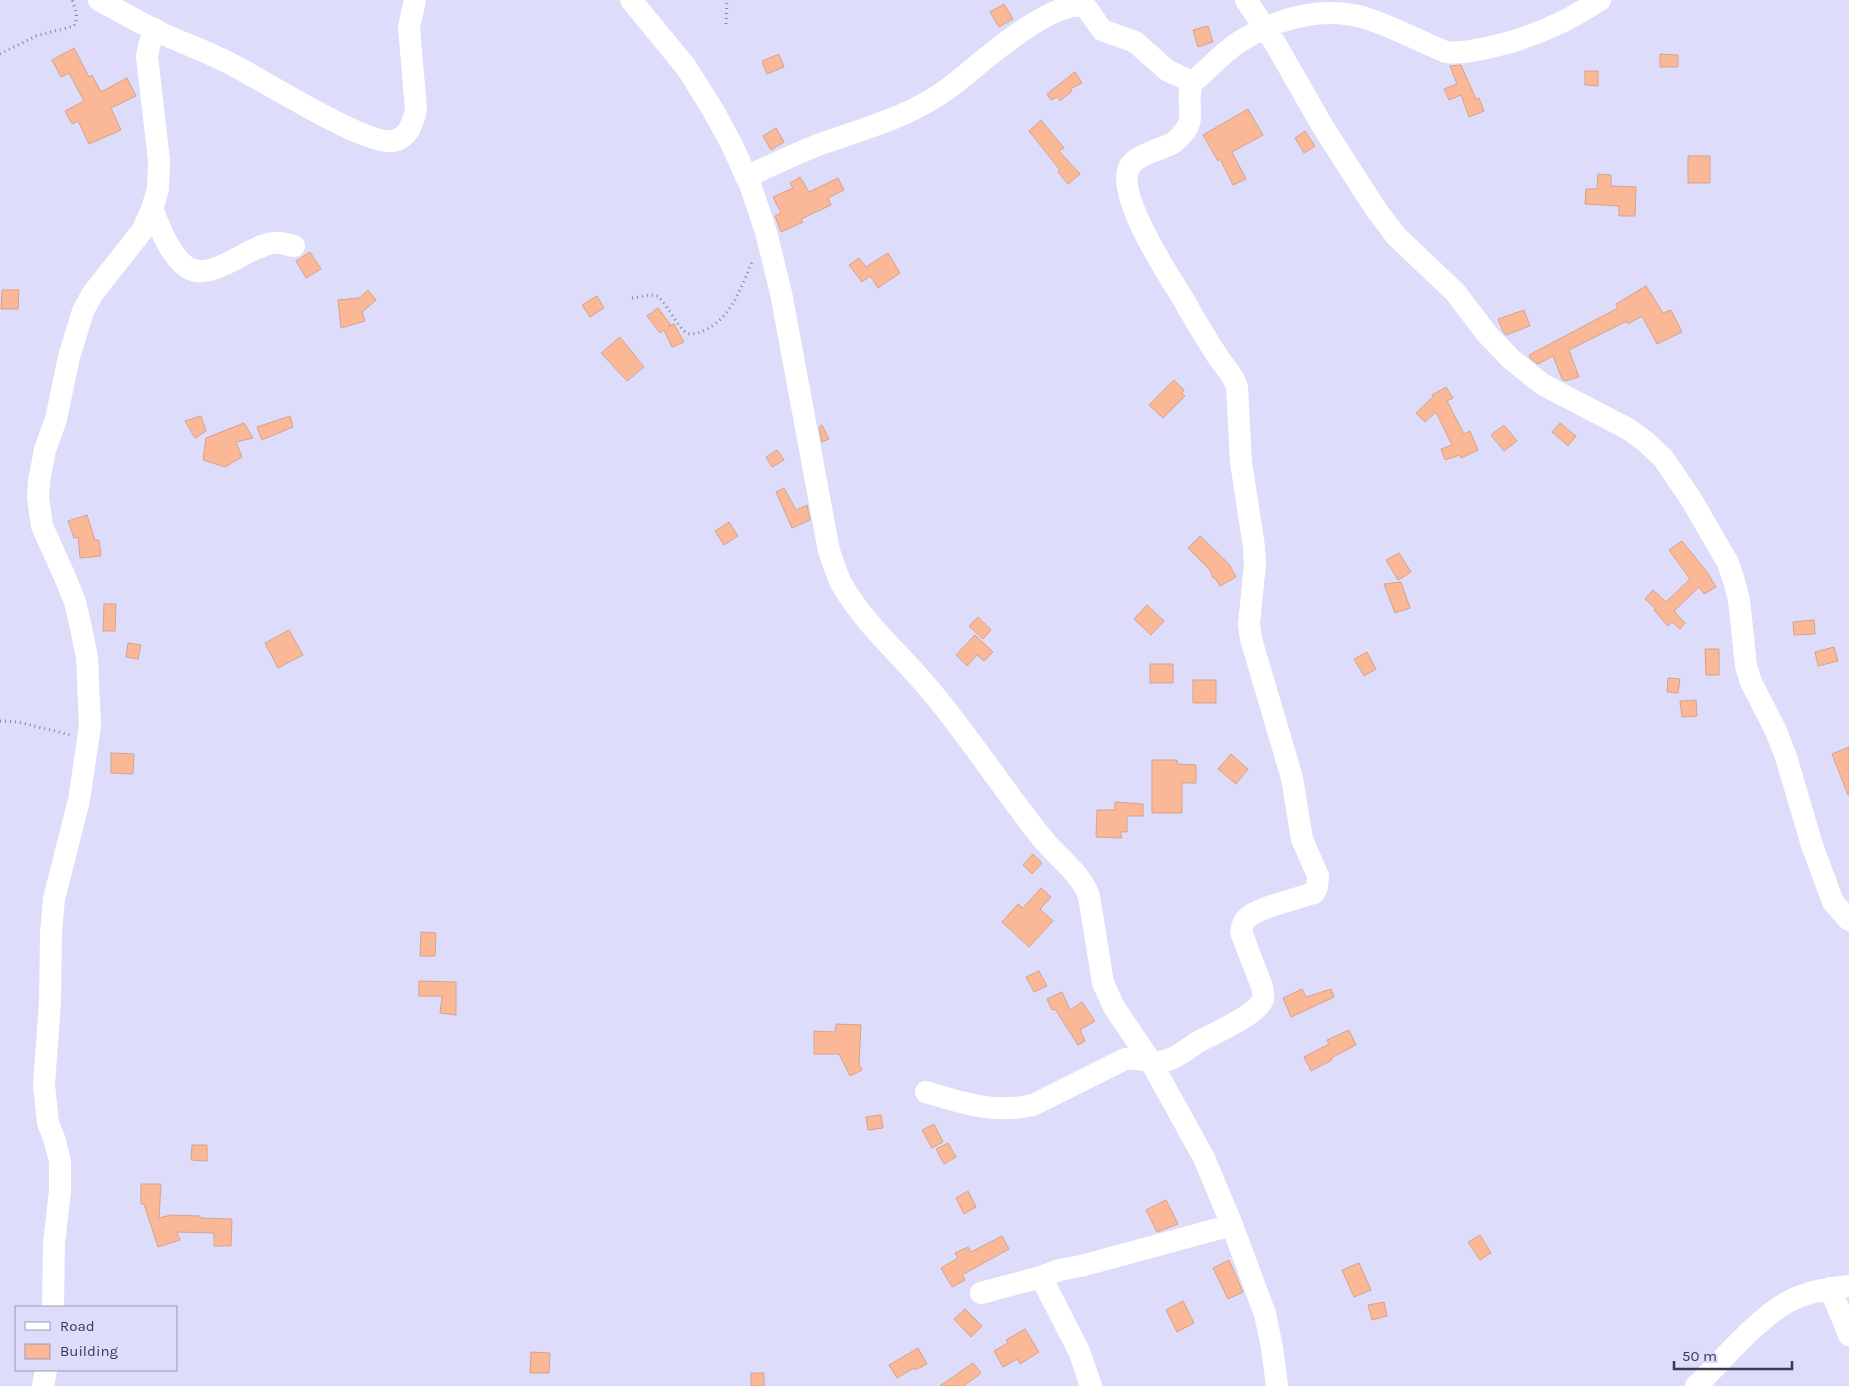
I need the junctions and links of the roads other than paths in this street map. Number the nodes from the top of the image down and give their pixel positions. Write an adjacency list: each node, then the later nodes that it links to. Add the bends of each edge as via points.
1 (99, 0): 7 (street)
2 (415, 0): 7 (street, via 409,27 416,109 410,128 395,140 382,140 356,131 229,63)
3 (630, 0): 9 (street, via 686,67 717,117)
4 (1246, 0): 6 (street)
5 (1600, 0): 6 (street, via 1543,32 1457,54 1350,14 1311,14)
6 (1265, 28): 8 (street, via 1239,42); 12 (street, via 1323,127 1396,236 1455,292 1511,359 1542,384 1636,434 1663,458 1691,499 1728,563 1739,600 1746,666 1751,682 1786,757 1833,902)
7 (154, 30): 10 (street, via 147,57 159,160 158,189)
8 (1193, 82): 9 (street, via 1168,71 1134,42 1102,30 1085,6 1070,4 1033,20 948,89 908,113 821,144); 13 (street, via 1188,96 1190,121 1186,130 1175,142 1135,160 1129,166 1130,197 1156,255 1217,357 1234,378 1241,462 1254,547 1250,639 1292,778 1302,839 1318,881 1314,893 1256,912 1243,923 1241,932 1261,984 1262,1002 1253,1011 1167,1061)
9 (746, 177): 13 (street, via 766,232 781,293 829,551 840,582 867,619 964,732 1043,839 1085,885 1090,896 1103,983 1114,1007)
10 (152, 209): 11 (street, via 171,249 182,264 194,272 206,272 263,246 275,243); 19 (street, via 142,231 83,311 39,481 42,526 74,602 87,657 90,726 79,800 54,899 51,933 44,1084 45,1109 60,1160)
11 (294, 246)
12 (1849, 920)
13 (1151, 1062): 14 (street, via 1126,1059 1033,1105 1018,1108 982,1107); 15 (street, via 1204,1158)
14 (926, 1092)
15 (1232, 1225): 16 (street); 24 (street, via 1265,1314)
16 (1041, 1277): 18 (street); 23 (street, via 1079,1351)
17 (1839, 1287): 20 (street); 25 (street, via 1788,1302 1770,1314)
18 (981, 1293)
19 (53, 1306)
20 (1849, 1335)
21 (46, 1371): 22 (street)
22 (43, 1386)
23 (1091, 1386)
24 (1277, 1386)
25 (1696, 1386)

